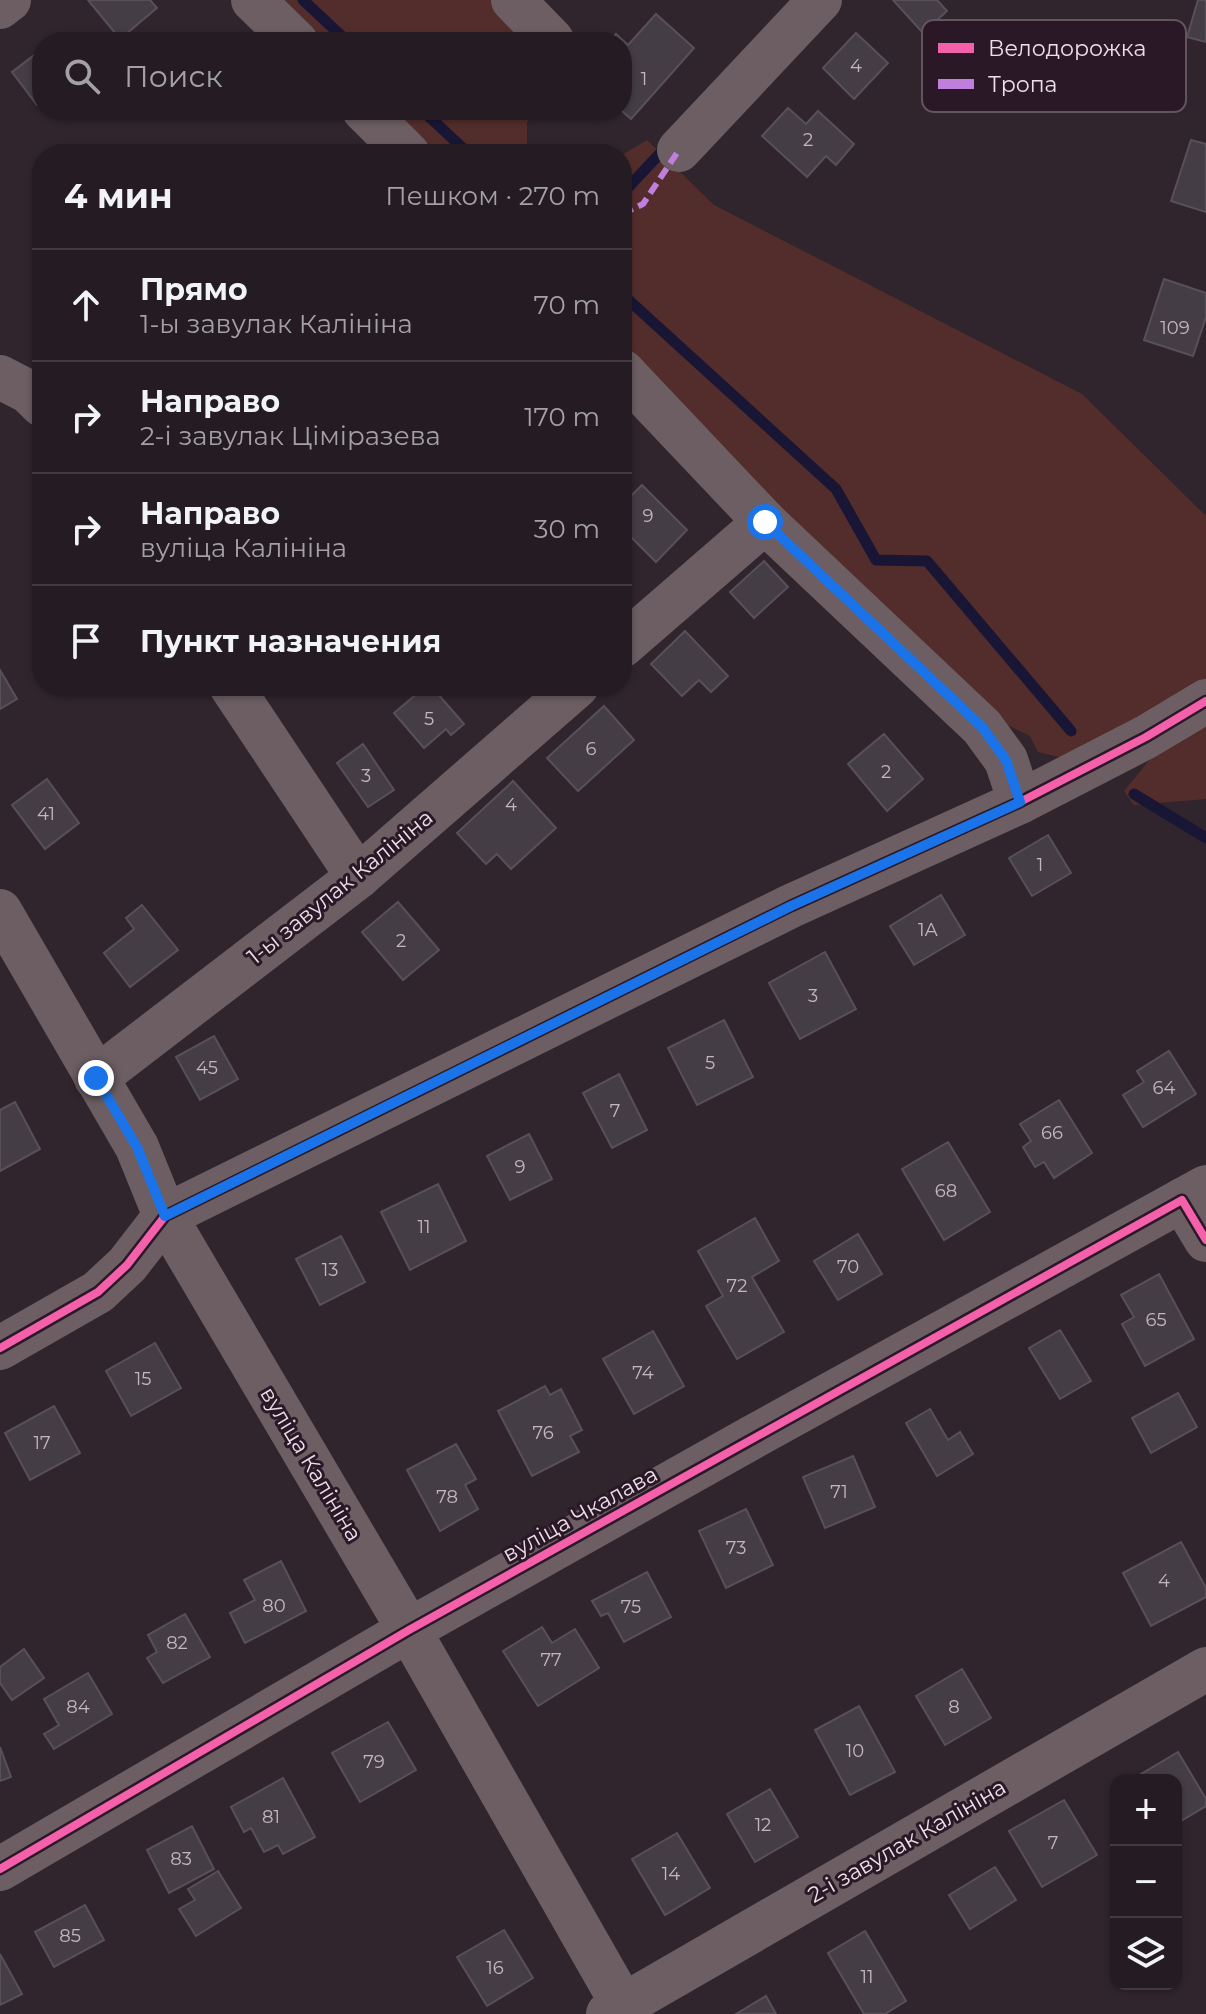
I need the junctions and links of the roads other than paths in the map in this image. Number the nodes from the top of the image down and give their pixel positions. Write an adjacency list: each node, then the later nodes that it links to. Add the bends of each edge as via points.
1 (9, 0): 5 (street)
2 (253, 0): 6 (street)
3 (513, 0): 7 (street)
4 (820, 0): 10 (street)
5 (0, 7)
6 (286, 32)
7 (544, 32)
8 (374, 120): 9 (street)
9 (398, 144)
10 (679, 150)
11 (0, 377): 13 (street)
12 (632, 382): 14 (street)
13 (32, 395)
14 (765, 522): 15 (street); 19 (street, via 982,727 1006,760)
15 (632, 637)
16 (238, 696): 20 (street)
17 (566, 696): 20 (street, 1-ы завулак Калініна)
18 (1206, 701): 19 (street)
19 (1020, 802): 24 (street, via 791,906)
20 (358, 877): 22 (street, 1-ы завулак Калініна)
21 (0, 911): 22 (street, вуліца Калініна)
22 (96, 1078): 24 (street, вуліца Калініна, via 137,1147)
23 (1194, 1194): 25 (street); 27 (street, вуліца Чкалава)
24 (165, 1216): 26 (street, via 98,1292); 27 (street, вуліца Калініна)
25 (1206, 1240)
26 (0, 1348)
27 (409, 1630): 29 (street, вуліца Чкалава); 30 (street, вуліца Калініна)
28 (1206, 1669): 30 (street, 2-і завулак Калініна)
29 (0, 1869)
30 (620, 2011)

